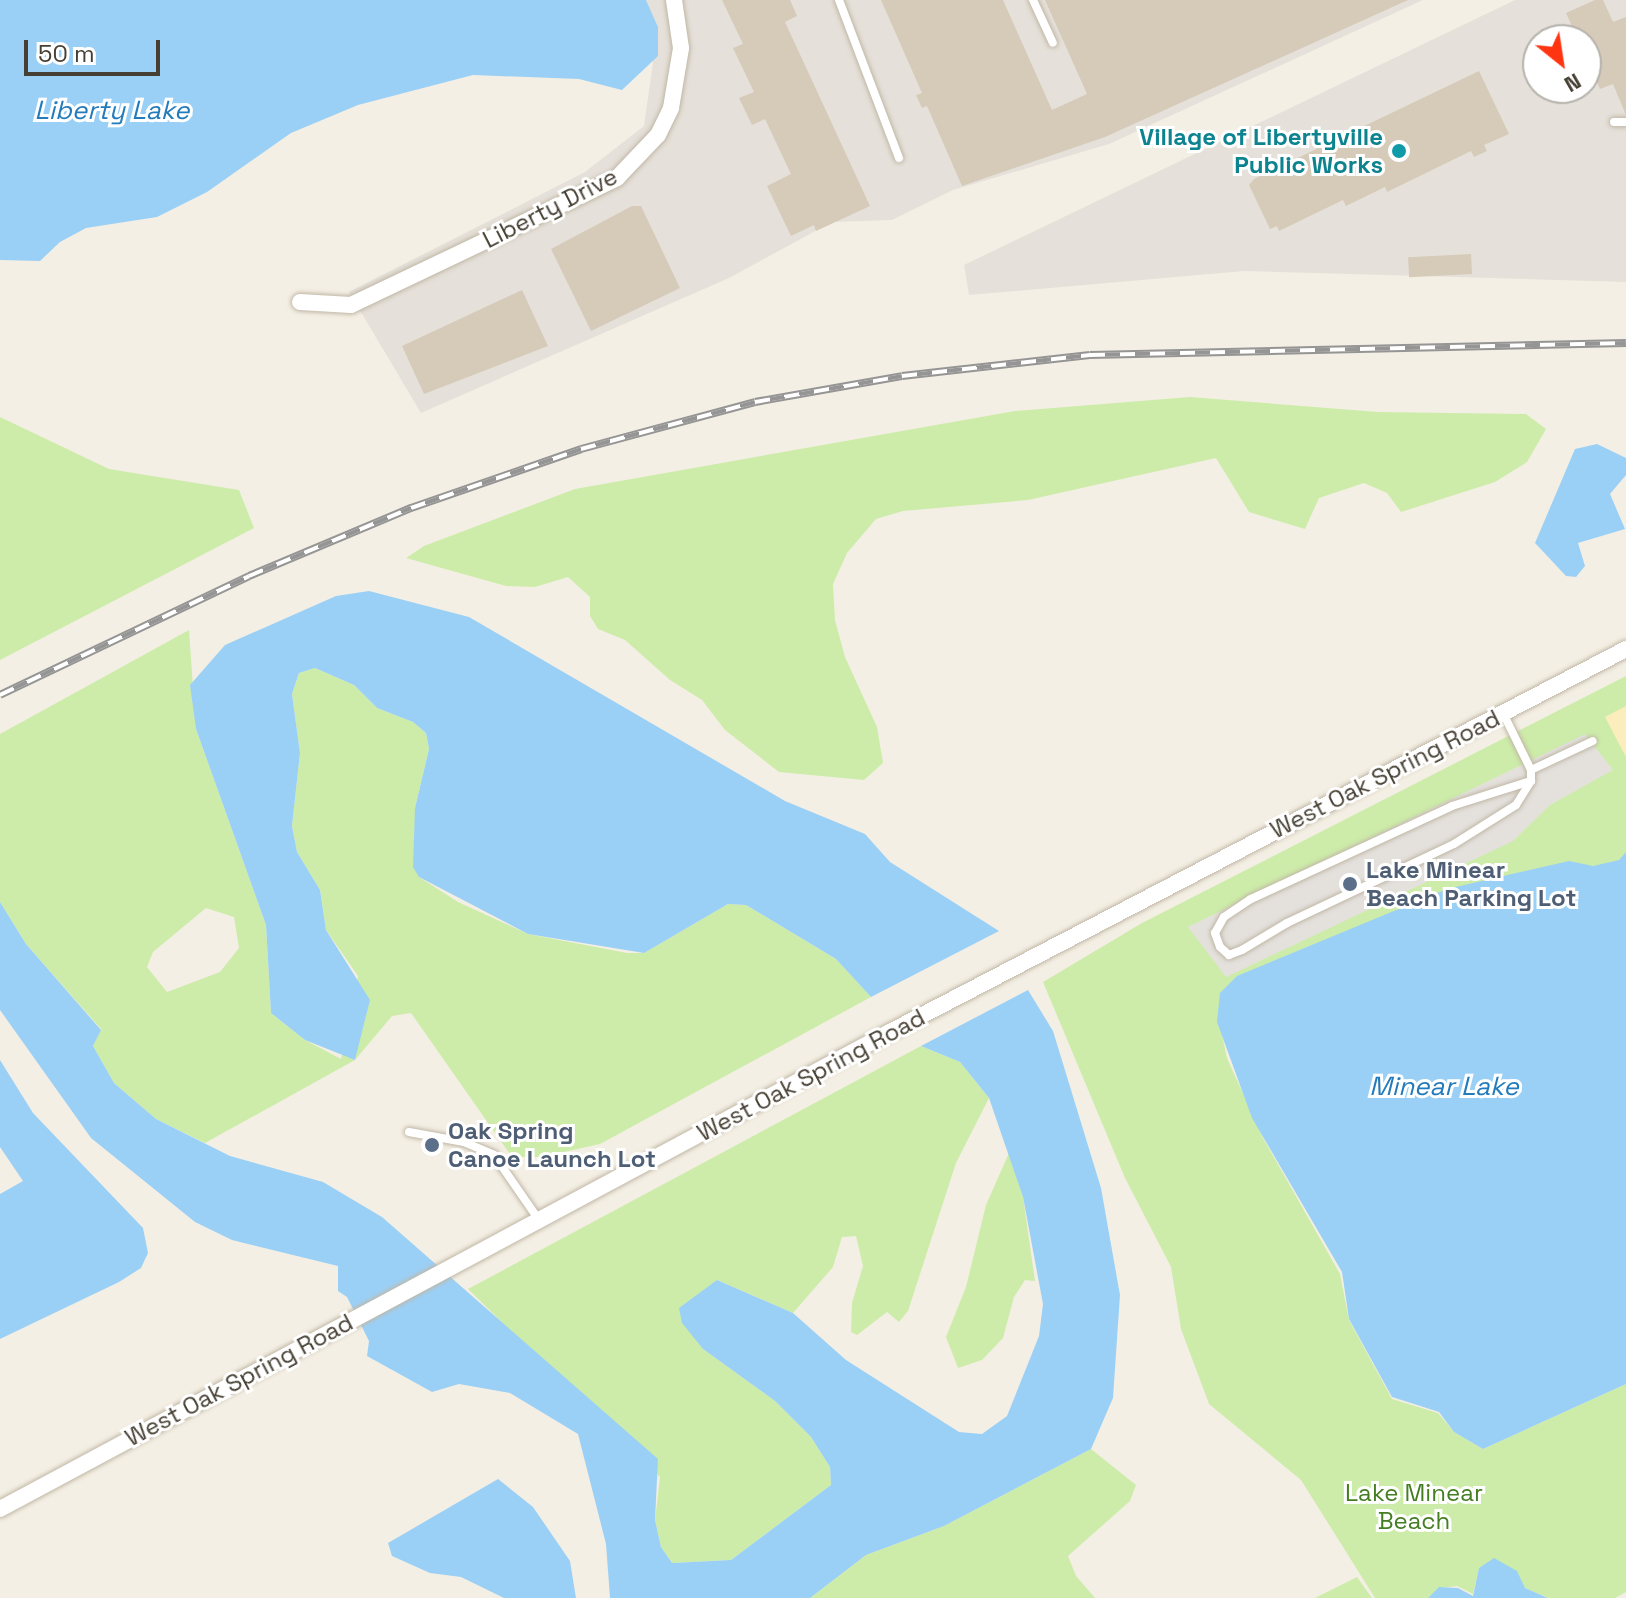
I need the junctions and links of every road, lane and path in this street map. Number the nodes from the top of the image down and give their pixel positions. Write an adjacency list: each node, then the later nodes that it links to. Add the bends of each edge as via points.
1 (674, 0): 8 (street, Liberty Drive, via 681,48 671,108 648,147 617,178 351,305)
2 (839, 0): 7 (lane)
3 (1033, 0): 4 (lane)
4 (1053, 43)
5 (1614, 122): 6 (lane)
6 (1626, 122)
7 (899, 158)
8 (300, 302)
9 (1626, 649): 10 (street, West Oak Spring Road)
10 (1503, 713): 12 (lane); 15 (street, West Oak Spring Road)
11 (1593, 741): 12 (lane)
12 (1531, 770): 13 (lane)
13 (1531, 781): 13 (lane, via 1516,805 1454,844 1242,950 1229,955 1220,947 1215,933 1224,917 1251,899 1452,806)
14 (409, 1132): 15 (lane, via 464,1142 494,1155)
15 (539, 1220): 16 (street, West Oak Spring Road)
16 (0, 1509)

